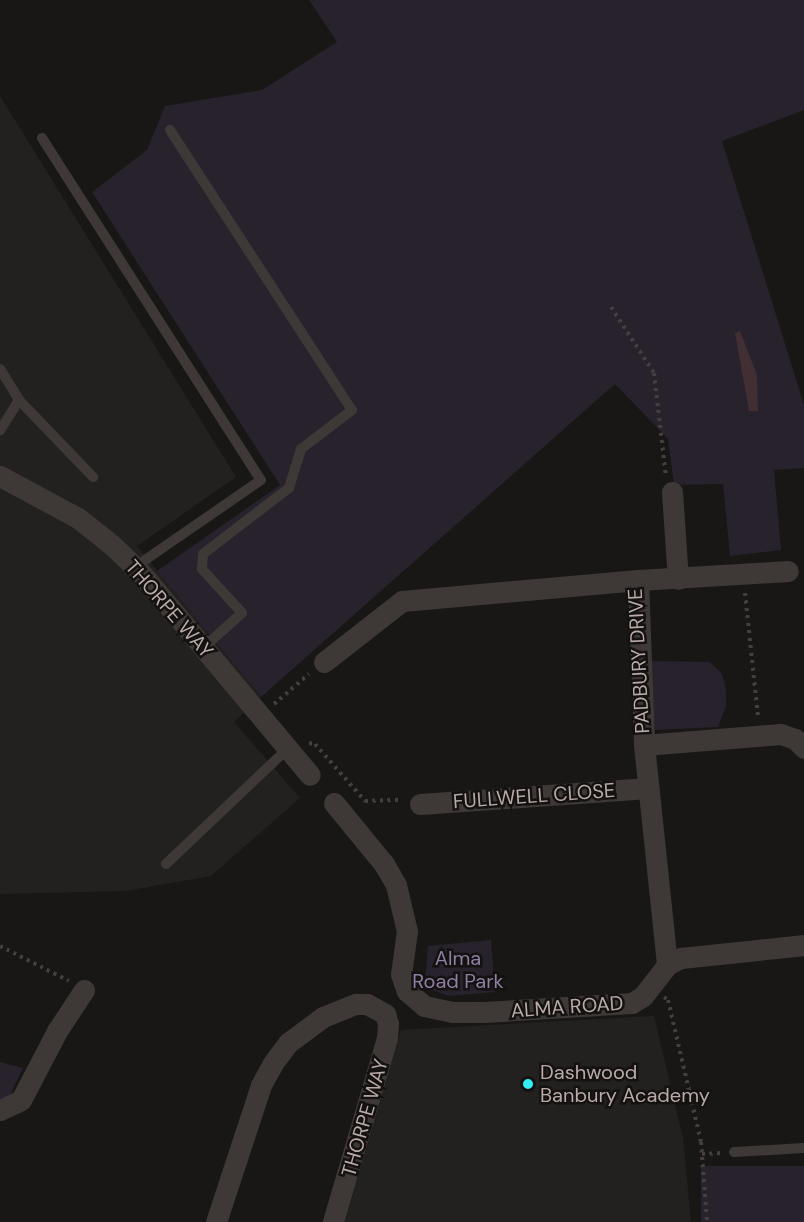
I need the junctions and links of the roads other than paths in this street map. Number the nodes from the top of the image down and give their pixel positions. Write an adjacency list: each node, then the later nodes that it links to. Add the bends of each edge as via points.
1 (170, 130): 13 (lane, via 352,410 301,449 289,488 203,554 202,569 242,612)
2 (42, 138): 9 (lane, via 261,480)
3 (0, 369): 4 (lane)
4 (19, 400): 5 (lane); 7 (lane)
5 (0, 431)
6 (0, 476): 9 (street, THORPE WAY, via 78,518)
7 (93, 477)
8 (672, 492): 11 (street)
9 (135, 567): 13 (street, THORPE WAY)
10 (788, 571): 11 (street)
11 (678, 579): 12 (street)
12 (638, 580): 14 (street, PADBURY DRIVE, via 402,601); 16 (street, PADBURY DRIVE)
13 (203, 648): 15 (street, THORPE WAY)
14 (324, 662)
15 (295, 743): 18 (street, THORPE WAY); 22 (lane)
16 (644, 746): 17 (street, via 781,734); 19 (street, PADBURY DRIVE)
17 (804, 747)
18 (310, 775)
19 (648, 788): 21 (street, FULLWELL CLOSE); 24 (street, PADBURY DRIVE)
20 (334, 803): 24 (street, ALMA ROAD, via 384,864 396,885 407,931 401,974 407,991 424,1006 452,1012 632,1003 652,987)
21 (420, 804)
22 (166, 864)
23 (804, 945): 24 (street, via 681,958)
24 (667, 965)
25 (84, 990): 26 (street, via 57,1031 21,1100)
26 (0, 1110)
27 (804, 1148): 28 (lane)
28 (735, 1152)
29 (216, 1222): 30 (street, THORPE WAY, via 261,1085 288,1043 323,1017 345,1007 367,1004 385,1014 388,1024 382,1060)
30 (333, 1222)

